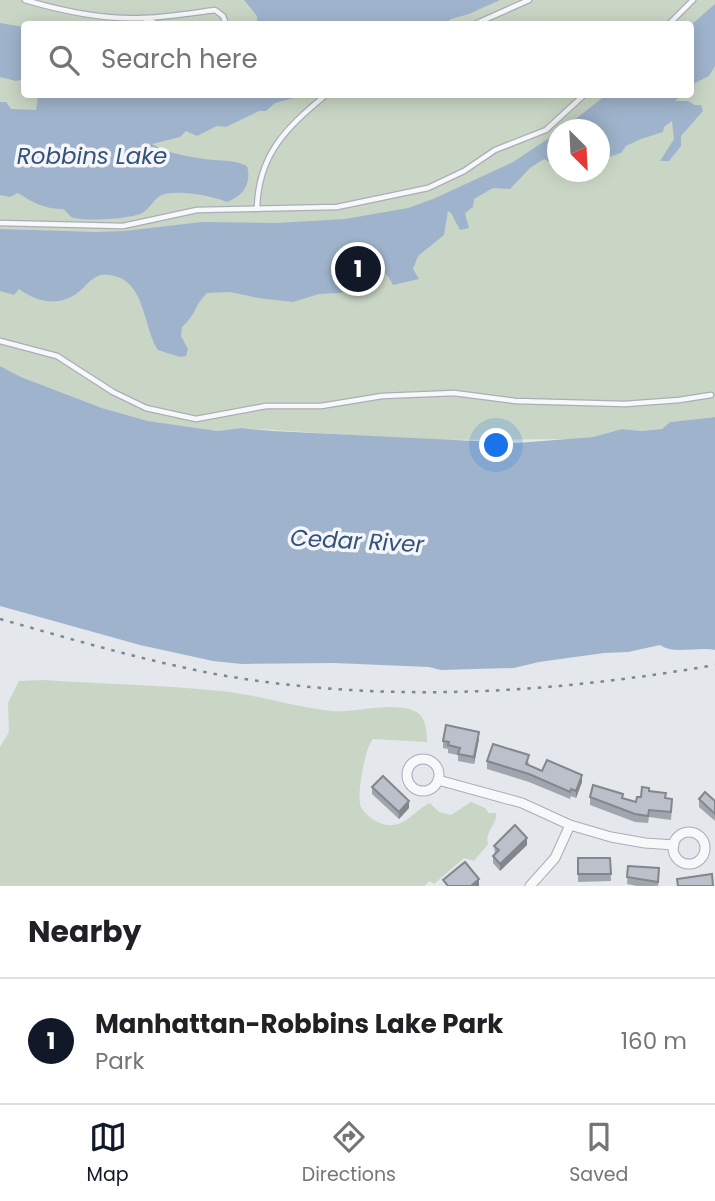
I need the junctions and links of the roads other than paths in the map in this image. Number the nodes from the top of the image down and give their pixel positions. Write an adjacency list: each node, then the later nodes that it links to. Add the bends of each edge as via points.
1 (25, 0): 4 (lane)
2 (529, 0): 7 (lane)
3 (693, 0): 8 (lane)
4 (142, 18): 5 (lane); 6 (lane, via 215,10)
5 (150, 21)
6 (225, 21)
7 (482, 21)
8 (672, 21)
9 (322, 98): 11 (lane, via 296,120 269,157 258,185)
10 (581, 98): 11 (lane, via 546,130 495,150 428,188 337,207)
11 (257, 209): 12 (lane, via 197,210 123,226)
12 (0, 223)
13 (0, 341): 14 (lane, via 57,356 146,408 196,419 267,406 321,406 382,396 454,393 515,401 625,404)
14 (711, 394)
15 (438, 780): 16 (street, via 522,803)
16 (570, 825): 17 (street, via 645,844); 18 (street, via 555,858)
17 (674, 845)
18 (530, 886)

